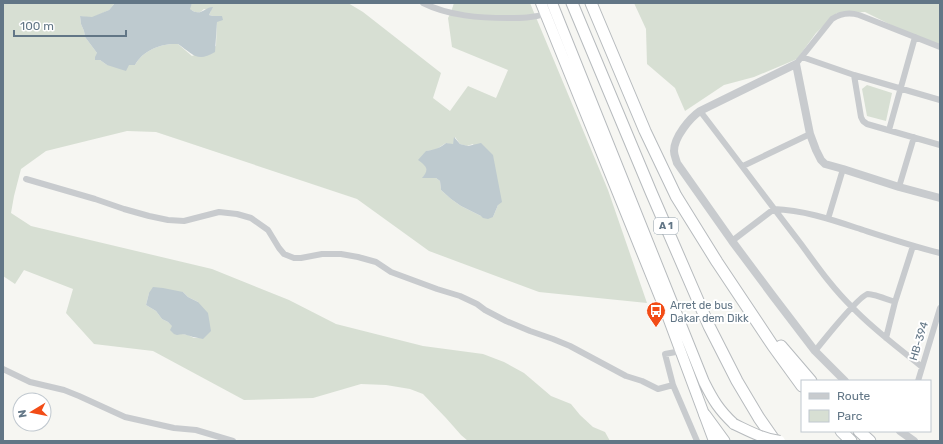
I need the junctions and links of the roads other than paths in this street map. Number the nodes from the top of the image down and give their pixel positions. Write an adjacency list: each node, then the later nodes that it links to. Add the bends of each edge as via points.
1 (423, 3): 6 (street, via 458,14 492,18 525,18)
2 (541, 3): 6 (highway)
3 (552, 3): 53 (highway, bridge, via 713,400 734,424 759,436)
4 (572, 3): 52 (highway, A 1, via 709,326 737,381)
5 (591, 3): 29 (highway, A 1, via 645,131 676,196)
6 (545, 14): 35 (highway)
7 (915, 37): 8 (street); 9 (street, via 859,15 844,13 832,19); 12 (street)
8 (940, 48)
9 (802, 57): 10 (street); 11 (street)
10 (796, 64): 14 (street); 16 (street)
11 (854, 75): 12 (street); 15 (street, via 863,121)
12 (900, 88): 13 (street); 15 (street)
13 (940, 100)
14 (700, 110): 19 (street); 26 (street, via 690,119 675,144 675,157)
15 (889, 130): 17 (street)
16 (810, 134): 19 (street); 20 (street, via 821,160)
17 (914, 138): 18 (street); 22 (street)
18 (940, 145)
19 (743, 166): 24 (street)
20 (843, 169): 22 (street); 25 (street)
21 (26, 179): 42 (street, via 168,220 184,221 219,212 251,218 268,230 284,254 294,258 341,254 368,259 392,272 460,296 495,316 570,346 626,376 658,389)
22 (899, 187): 23 (street)
23 (940, 198)
24 (774, 209): 25 (street, via 791,210); 26 (street); 31 (street)
25 (828, 219): 27 (street)
26 (732, 241): 36 (street)
27 (913, 246): 28 (street); 30 (street)
28 (940, 253)
29 (737, 293): 39 (highway, A 1); 43 (highway)
30 (895, 302): 31 (street, via 870,294 864,295); 34 (street)
31 (852, 308): 34 (street); 36 (street)
32 (940, 308): 33 (street, HB-394)
33 (938, 320): 37 (street, HB-394)
34 (886, 338): 37 (street)
35 (681, 350): 42 (street, via 665,354); 44 (highway)
36 (815, 351): 40 (street)
37 (922, 367): 41 (street, HB-394)
38 (3, 369): 48 (street, via 30,382 64,390 126,417 174,428 196,430)
39 (810, 380)
40 (844, 380)
41 (918, 380)
42 (673, 385): 49 (street)
43 (801, 385)
44 (704, 415): 50 (highway); 51 (highway)
45 (843, 432): 54 (highway)
46 (860, 432): 55 (highway)
47 (904, 432): 56 (street)
48 (233, 441)
49 (697, 441)
50 (714, 441)
51 (724, 441)
52 (775, 441)
53 (780, 441)
54 (851, 441)
55 (870, 441)
56 (914, 441)

